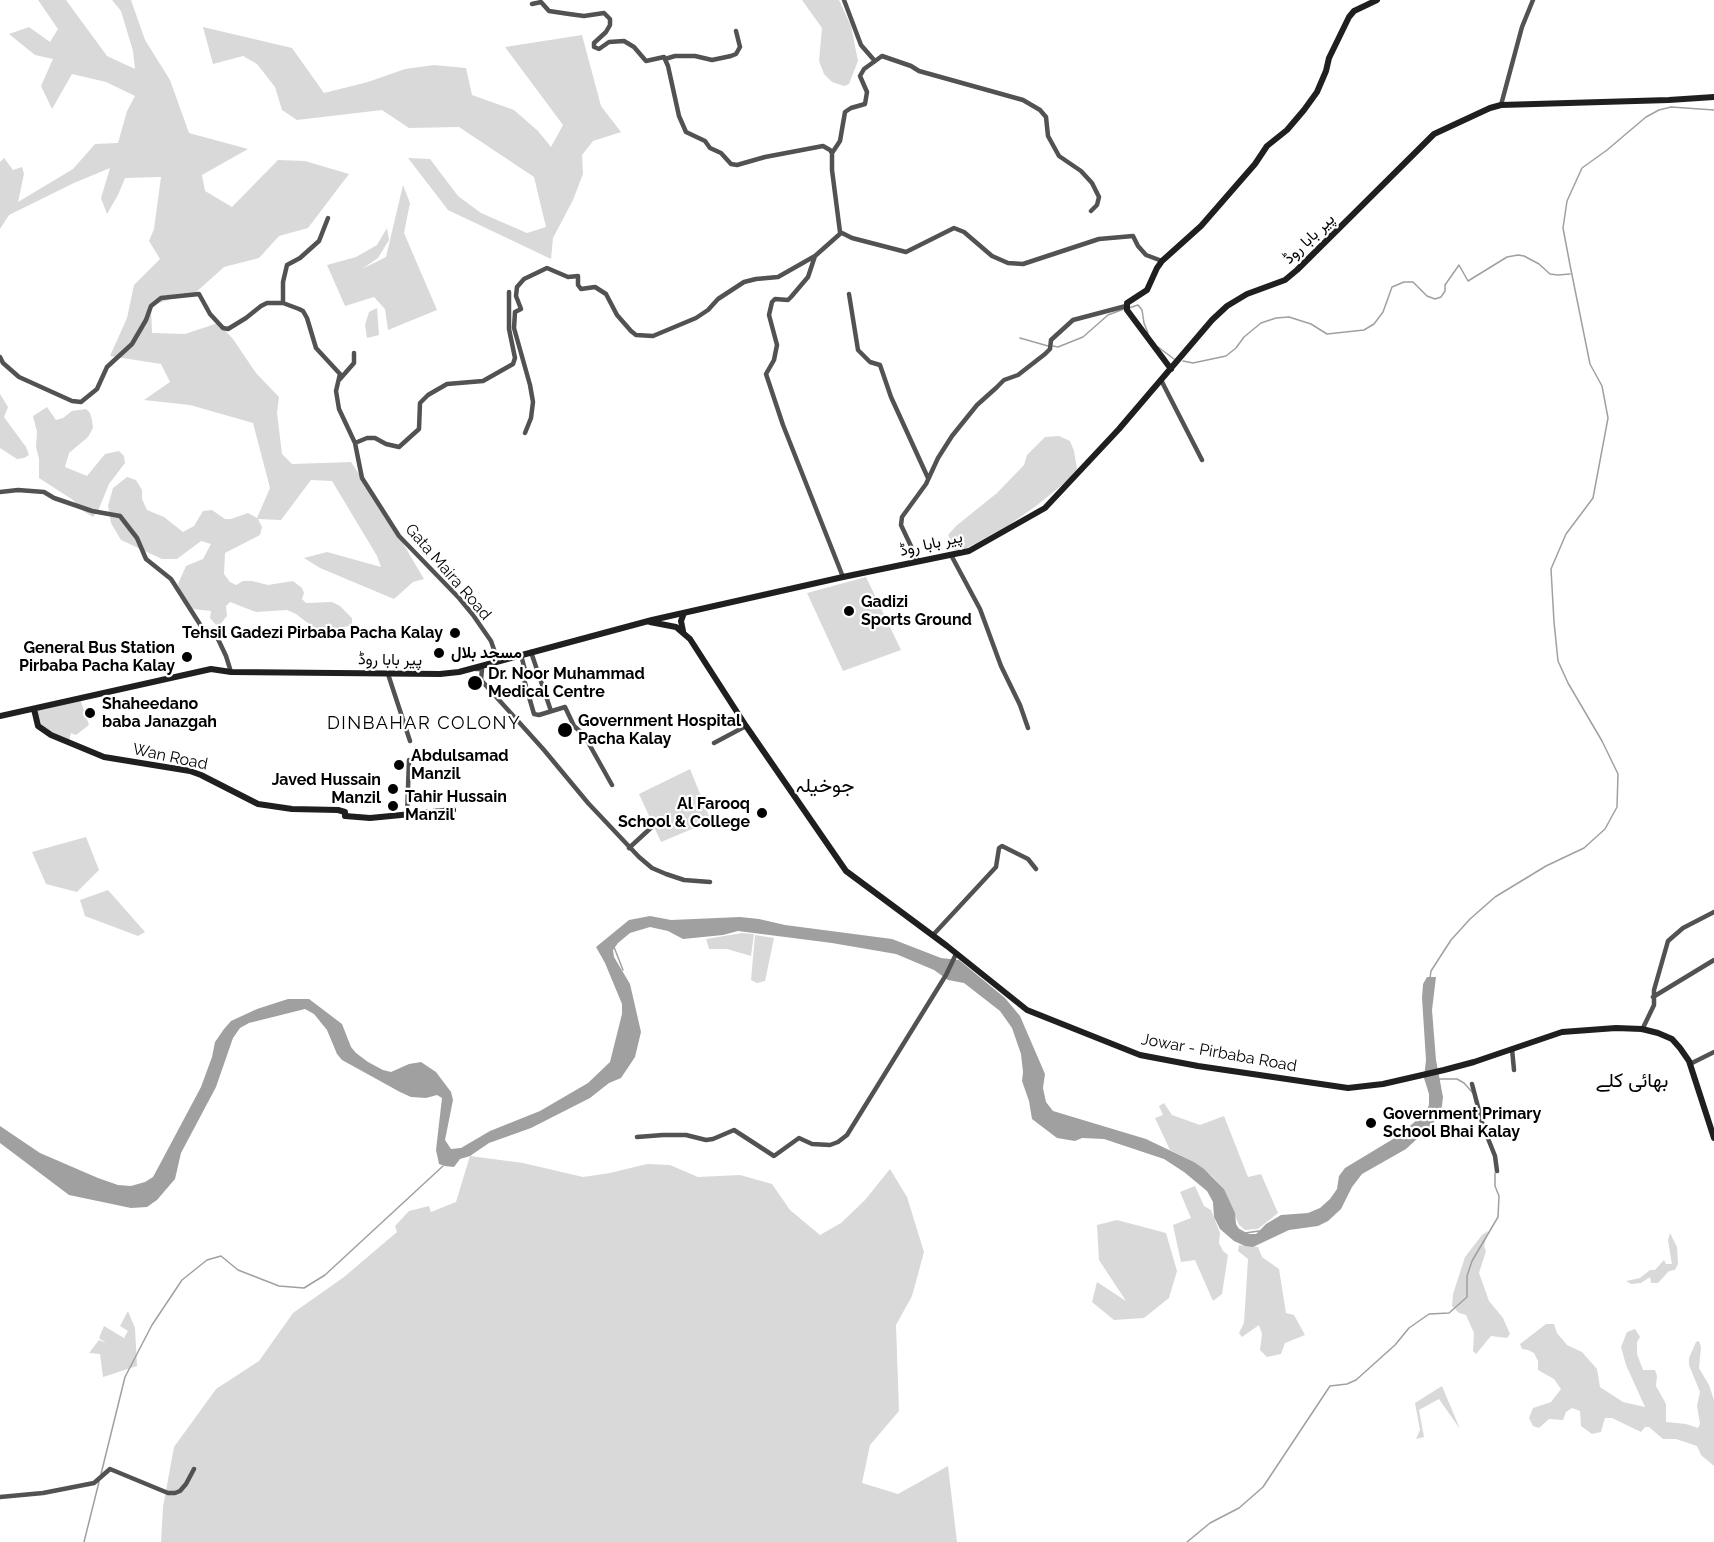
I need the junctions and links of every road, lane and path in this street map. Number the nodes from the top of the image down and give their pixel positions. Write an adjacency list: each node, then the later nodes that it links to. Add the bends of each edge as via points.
1 (844, 0): 7 (street, via 861,45)
2 (1377, 0): 15 (main road, via 1349,17 1317,92 1304,110 1267,146 1201,226)
3 (1533, 0): 9 (street)
4 (532, 4): 6 (street, via 541,2 549,11 569,14 606,14 610,25 594,47 624,41 646,61)
5 (736, 32): 6 (street, via 740,47 731,56 712,60 696,56)
6 (665, 59): 10 (street, via 686,132 705,141 731,164 823,146)
7 (874, 60): 10 (street, via 860,76 867,92 865,104 845,112 840,141); 11 (street, via 882,56 919,71 1023,100 1040,110 1059,156 1081,171 1099,197)
8 (1714, 97): 9 (main road, پیر بابا روڈ)
9 (1501, 105): 22 (main road, پیر بابا روڈ, via 1434,134 1297,270 1285,280 1227,306)
10 (832, 153): 13 (street)
11 (1090, 211)
12 (328, 218): 18 (street, via 319,241 287,265)
13 (841, 233): 14 (street); 15 (street, via 906,252 954,228 992,256 1023,264 1099,239 1133,236 1146,255)
14 (815, 256): 25 (street, via 778,277 744,282 696,318 653,336 631,331 606,294 595,287 581,289 578,276 568,277 547,268 524,279 517,287 521,309 515,312 513,328 533,402); 32 (street, via 802,285 788,300 775,299 769,308 777,345 766,374)
15 (1162, 261): 19 (main road, via 1147,290)
16 (509, 292): 26 (street, via 513,364 483,381 447,384 428,395 420,403 419,429 399,447 375,438)
17 (849, 294): 28 (street, via 858,350 870,362 880,364)
18 (283, 303): 21 (street, via 267,303 228,329 210,314 199,294 161,297 151,306 132,344 106,368 97,389 81,402 20,376); 23 (street, via 303,311 316,348 340,374)
19 (1126, 307): 22 (main road); 28 (street, via 1073,320 1030,367 1004,380 977,405 952,436)
20 (354, 353): 23 (street, via 354,363)
21 (0, 357)
22 (1171, 369): 24 (main road, پیر بابا روڈ)
23 (340, 379): 26 (street, Gata Maira Road, via 336,391 339,410)
24 (1161, 380): 27 (street); 30 (main road, پیر بابا روڈ, via 1046,508 969,551)
25 (525, 434)
26 (355, 442): 38 (street, Gata Maira Road, via 362,478 399,536 459,598 489,638)
27 (1202, 460)
28 (928, 478): 31 (street, via 902,517 901,525)
29 (0, 492): 41 (street, via 44,492 92,511 120,516 138,538 146,559 171,579 201,626 218,639)
30 (951, 555): 31 (main road, پیر بابا روڈ); 48 (street, via 980,609)
31 (918, 561): 32 (main road, پیر بابا روڈ)
32 (843, 577): 33 (main road, پیر بابا روڈ)
33 (684, 613): 34 (main road, پیر بابا روڈ); 35 (main road)
34 (646, 622): 35 (main road); 36 (main road, پیر بابا روڈ)
35 (683, 631): 47 (main road, Jowar - Pirbaba Road)
36 (531, 652): 37 (main road, پیر بابا روڈ); 42 (street)
37 (521, 655): 38 (main road, پیر بابا روڈ); 40 (street)
38 (498, 661): 39 (main road, پیر بابا روڈ)
39 (470, 669): 43 (main road, پیر بابا روڈ, via 440,674); 56 (street, via 482,669 481,680)
40 (525, 670): 42 (street); 45 (street, via 523,676 534,714)
41 (231, 672): 43 (main road, پیر بابا روڈ); 44 (main road, پیر بابا روڈ, via 211,669)
42 (538, 672): 45 (street)
43 (388, 674): 49 (street)
44 (34, 709): 46 (main road, پیر بابا روڈ); 54 (main road, Wan Road, via 38,726 104,757 190,771 258,804 338,810 345,812 345,816)
45 (551, 711): 52 (street, via 565,707)
46 (0, 716)
47 (746, 726): 50 (street); 60 (main road, Jowar - Pirbaba Road, via 846,871)
48 (1028, 728)
49 (410, 741)
50 (714, 743)
51 (409, 760): 54 (street)
52 (612, 785)
53 (453, 810): 54 (main road, Wan Road)
54 (407, 816)
55 (654, 825): 56 (street)
56 (629, 848): 58 (street, via 652,868 666,874)
57 (1036, 869): 60 (street, via 1028,859 1002,846 996,867)
58 (710, 882)
59 (1714, 912): 63 (street, via 1668,941)
60 (933, 935): 61 (main road, Jowar - Pirbaba Road)
61 (956, 954): 65 (main road, Jowar - Pirbaba Road, via 1027,1010 1140,1055 1197,1066 1348,1088 1383,1084); 70 (street, via 847,1135 838,1142 812,1144 799,1138 774,1156 734,1130 714,1140 663,1135)
62 (1714, 960): 63 (street)
63 (1653, 997): 64 (street, via 1654,1005)
64 (1642, 1029): 65 (main road, Jowar - Pirbaba Road, via 1562,1032); 67 (main road, Jowar - Pirbaba Road, via 1672,1039)
65 (1512, 1049): 68 (street)
66 (1714, 1052): 67 (street)
67 (1690, 1064): 71 (main road, Jowar - Pirbaba Road)
68 (1514, 1070)
69 (1472, 1084): 72 (street)
70 (637, 1137)
71 (1714, 1138)
72 (1497, 1171)
73 (194, 1469): 74 (street, via 186,1484 175,1493 110,1469 94,1483)
74 (0, 1497)

